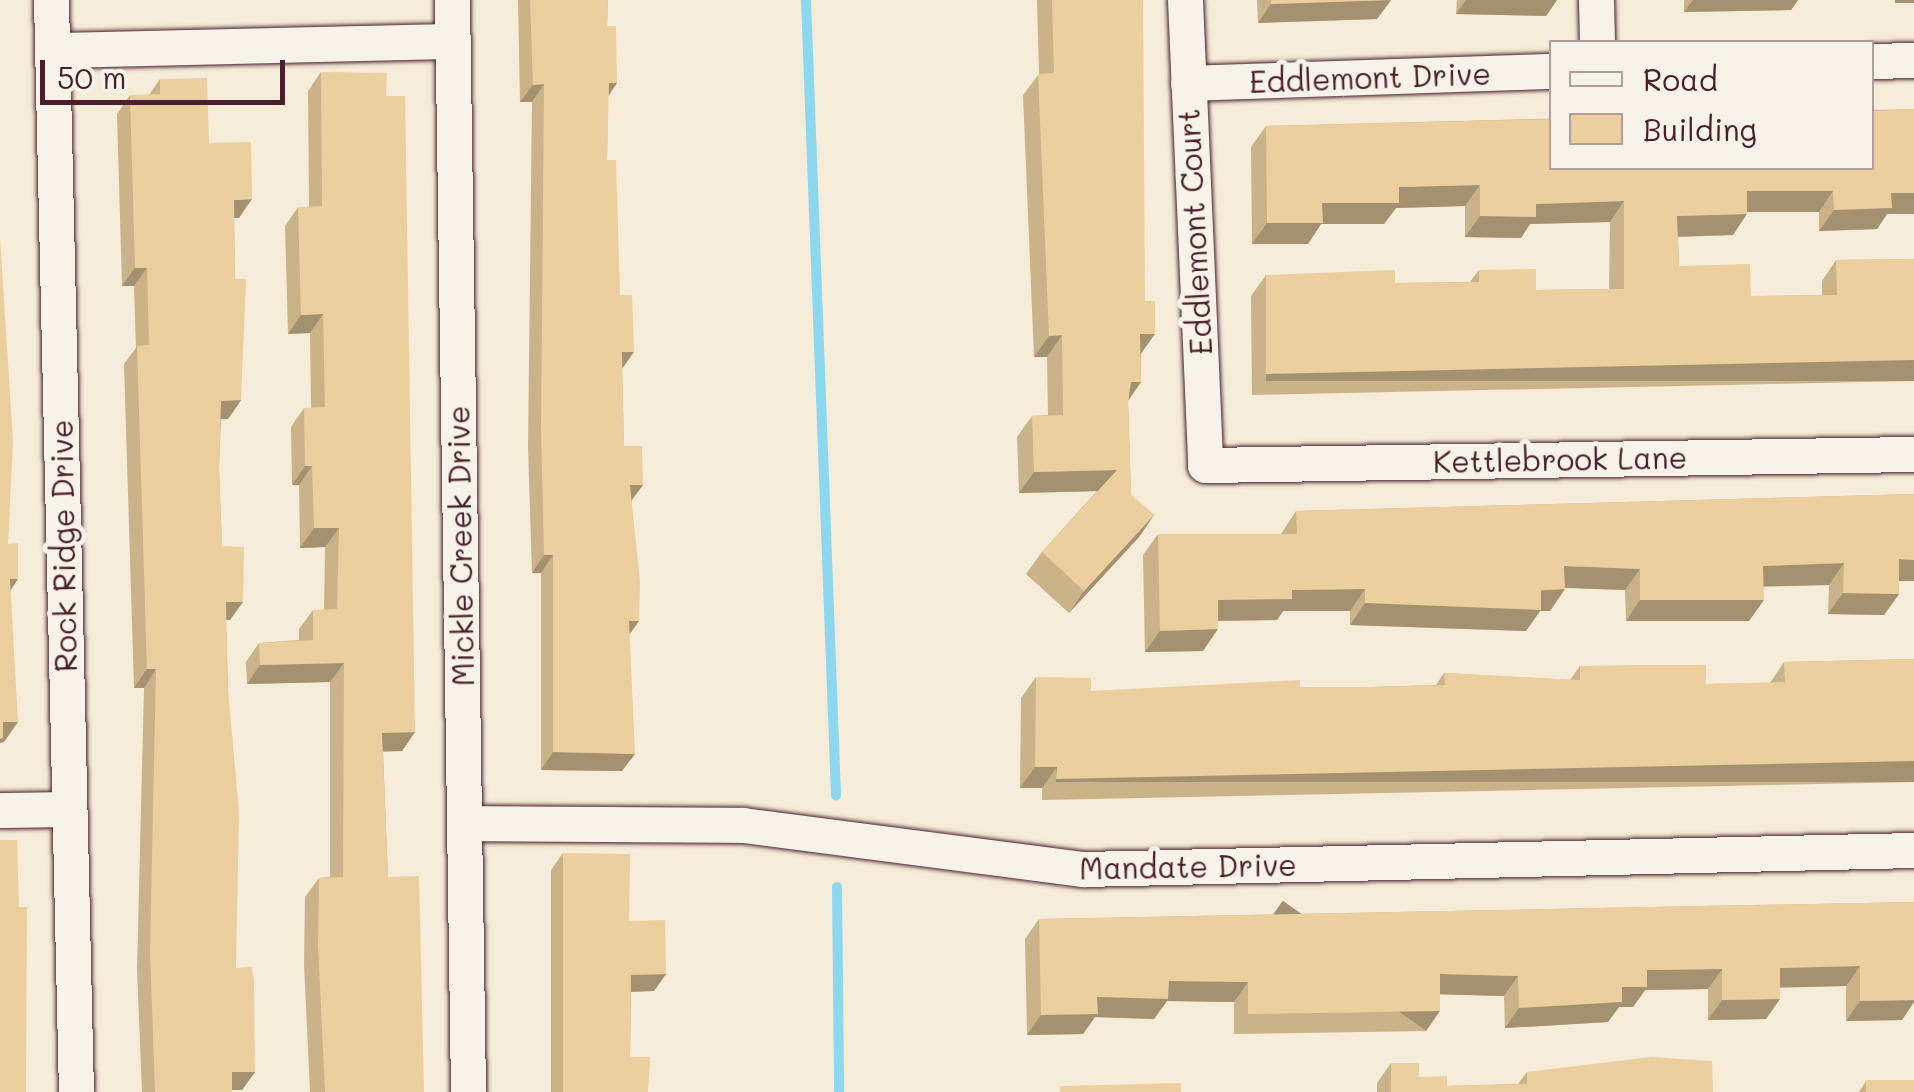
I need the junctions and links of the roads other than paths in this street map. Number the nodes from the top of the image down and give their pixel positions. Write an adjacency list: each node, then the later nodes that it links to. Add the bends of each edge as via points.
1 (51, 0): 7 (street, Rock Ridge Drive)
2 (452, 0): 6 (street, Mickle Creek Drive)
3 (1185, 0): 11 (street, Eddlemont Court)
4 (1596, 0): 5 (street)
5 (1597, 40)
6 (452, 41): 7 (street); 16 (street, Mickle Creek Drive)
7 (56, 50): 14 (street, Rock Ridge Drive)
8 (1914, 60): 9 (street)
9 (1874, 61)
10 (1549, 71): 11 (street, Eddlemont Drive)
11 (1188, 83): 13 (street, Eddlemont Court)
12 (1914, 454): 13 (street, Kettlebrook Lane)
13 (1205, 465)
14 (67, 808): 15 (street); 18 (street, Rock Ridge Drive)
15 (0, 810)
16 (464, 823): 17 (street, Mandate Drive, via 743,825 1084,869); 19 (street, Mickle Creek Drive)
17 (1914, 850)
18 (76, 1092)
19 (468, 1092)

